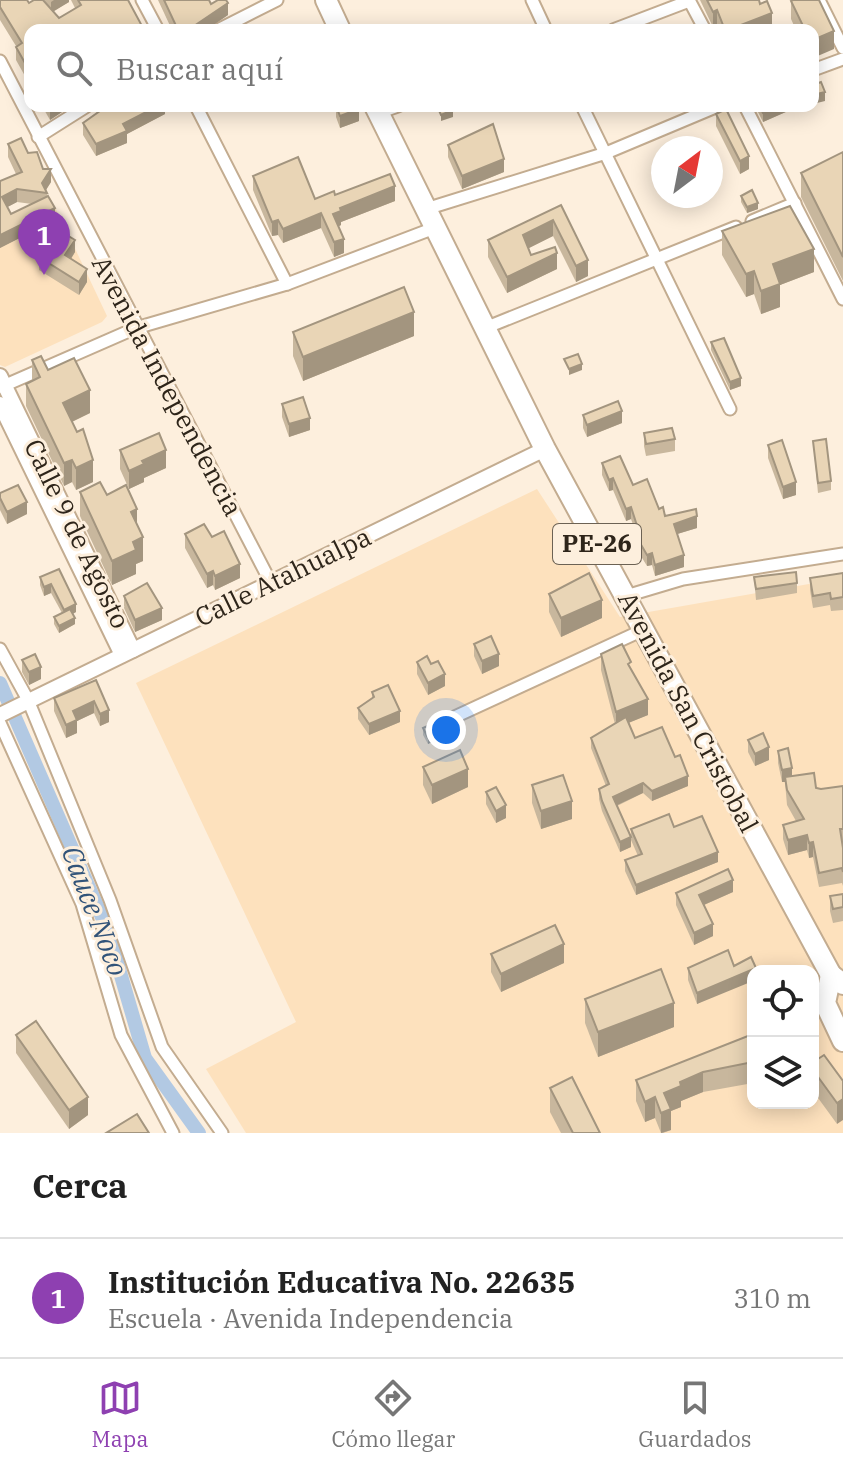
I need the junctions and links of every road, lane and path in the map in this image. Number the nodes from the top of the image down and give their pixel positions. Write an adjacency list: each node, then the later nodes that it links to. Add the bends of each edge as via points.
1 (142, 0): 7 (street)
2 (277, 0): 8 (street)
3 (326, 0): 9 (highway)
4 (532, 0): 10 (street)
5 (689, 0): 11 (street); 12 (street)
6 (819, 0): 13 (street)
7 (155, 24)
8 (230, 24)
9 (337, 24)
10 (543, 24)
11 (628, 24)
12 (702, 24)
13 (843, 48)
14 (843, 59): 16 (street)
15 (0, 61): 17 (street, Avenida Independencia)
16 (819, 68)
17 (24, 109)
18 (26, 112): 25 (street, Avenida Independencia)
19 (78, 112): 25 (street)
20 (199, 112): 30 (street)
21 (377, 112): 28 (highway, Avenida San Cristobal / PE-26)
22 (585, 112): 26 (street)
23 (704, 112): 26 (street)
24 (748, 112): 27 (street)
25 (38, 137): 32 (street, Avenida Independencia)
26 (606, 153): 28 (street); 29 (street)
27 (795, 203): 29 (street); 31 (street)
28 (432, 218): 30 (street); 33 (highway, Avenida San Cristobal / PE-26)
29 (657, 260): 33 (street); 36 (street)
30 (287, 284): 32 (street)
31 (843, 299)
32 (136, 328): 34 (street); 39 (street, Avenida Independencia)
33 (485, 328): 37 (highway, Avenida San Cristobal / PE-26)
34 (2, 383): 43 (street, Calle 9 de Agosto)
35 (0, 404): 43 (street, Calle 9 de Agosto)
36 (730, 409)
37 (545, 449): 39 (street, Calle Atahualpa); 40 (highway, Avenida San Cristobal / PE-26)
38 (843, 554): 40 (street, via 683,579)
39 (271, 583): 43 (street, Calle Atahualpa)
40 (626, 596): 41 (highway, Avenida San Cristobal / PE-26)
41 (643, 630): 46 (street); 47 (highway, Avenida San Cristobal / PE-26)
42 (0, 649): 44 (street)
43 (128, 653): 44 (street, Calle Atahualpa)
44 (25, 702): 45 (street, Calle Atahualpa); 50 (street, via 110,900 162,1047)
45 (1, 717): 49 (street, via 82,904 121,1035)
46 (448, 720)
47 (839, 977): 48 (highway, Avenida San Cristobal / PE-26, via 825,1003)
48 (843, 1041)
49 (173, 1133)
50 (222, 1133)

